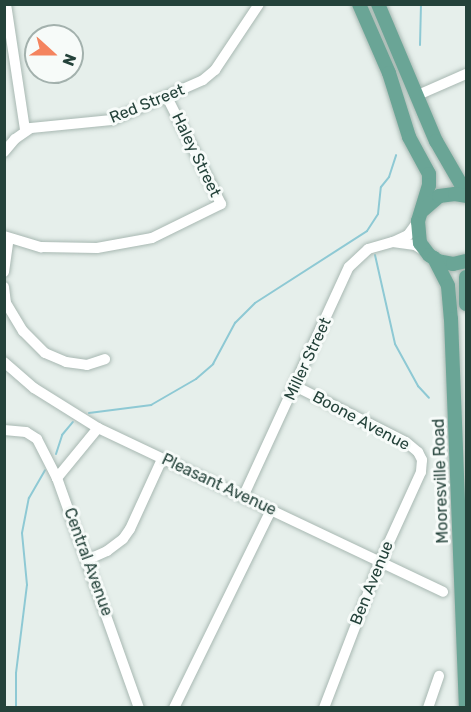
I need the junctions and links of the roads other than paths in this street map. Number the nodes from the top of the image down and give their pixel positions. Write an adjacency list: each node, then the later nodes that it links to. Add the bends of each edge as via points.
1 (6, 4): 8 (street)
2 (259, 4): 7 (street, Red Street, via 211,74)
3 (359, 4): 11 (main road, Mooresville Road, via 389,73 409,136 429,174)
4 (378, 4): 6 (main road)
5 (466, 74): 6 (street)
6 (418, 95): 10 (main road, via 445,159)
7 (167, 97): 8 (street, Red Street, via 100,123); 12 (street, Haley Street, via 220,204 140,242 63,249)
8 (25, 130): 9 (street)
9 (4, 152)
10 (466, 195): 11 (main road, via 439,196 429,202)
11 (419, 219): 13 (street, Miller Street, via 408,235); 14 (main road, Mooresville Road, via 419,238)
12 (7, 237): 16 (street)
13 (393, 242): 14 (street, via 415,245); 22 (street, Miller Street, via 368,249 352,263)
14 (430, 255): 15 (main road, via 448,264); 34 (main road, Mooresville Road, via 448,286 451,319)
15 (466, 261)
16 (4, 272)
17 (466, 277): 19 (main road)
18 (4, 287): 20 (street, via 6,303 23,331 45,353 87,365)
19 (466, 304)
20 (105, 359)
21 (4, 362): 23 (street, Pleasant Avenue, via 34,388)
22 (295, 386): 26 (street, Boone Avenue, via 406,442); 28 (street, Miller Street)
23 (98, 428): 25 (street, Pleasant Avenue); 27 (street)
24 (4, 430): 27 (street, Central Avenue, via 26,432 38,439)
25 (162, 459): 28 (street, Pleasant Avenue); 30 (street, via 123,539)
26 (422, 460): 31 (street, Ben Avenue, via 421,472)
27 (57, 478): 30 (street, Central Avenue)
28 (243, 497): 29 (street, Pleasant Avenue)
29 (271, 510): 31 (street, Pleasant Avenue); 36 (street)
30 (87, 560): 35 (street, Central Avenue)
31 (380, 562): 32 (street, Pleasant Avenue); 37 (street, Ben Avenue)
32 (443, 592)
33 (439, 676): 38 (street)
34 (466, 706)
35 (139, 708)
36 (174, 708)
37 (324, 708)
38 (428, 708)

